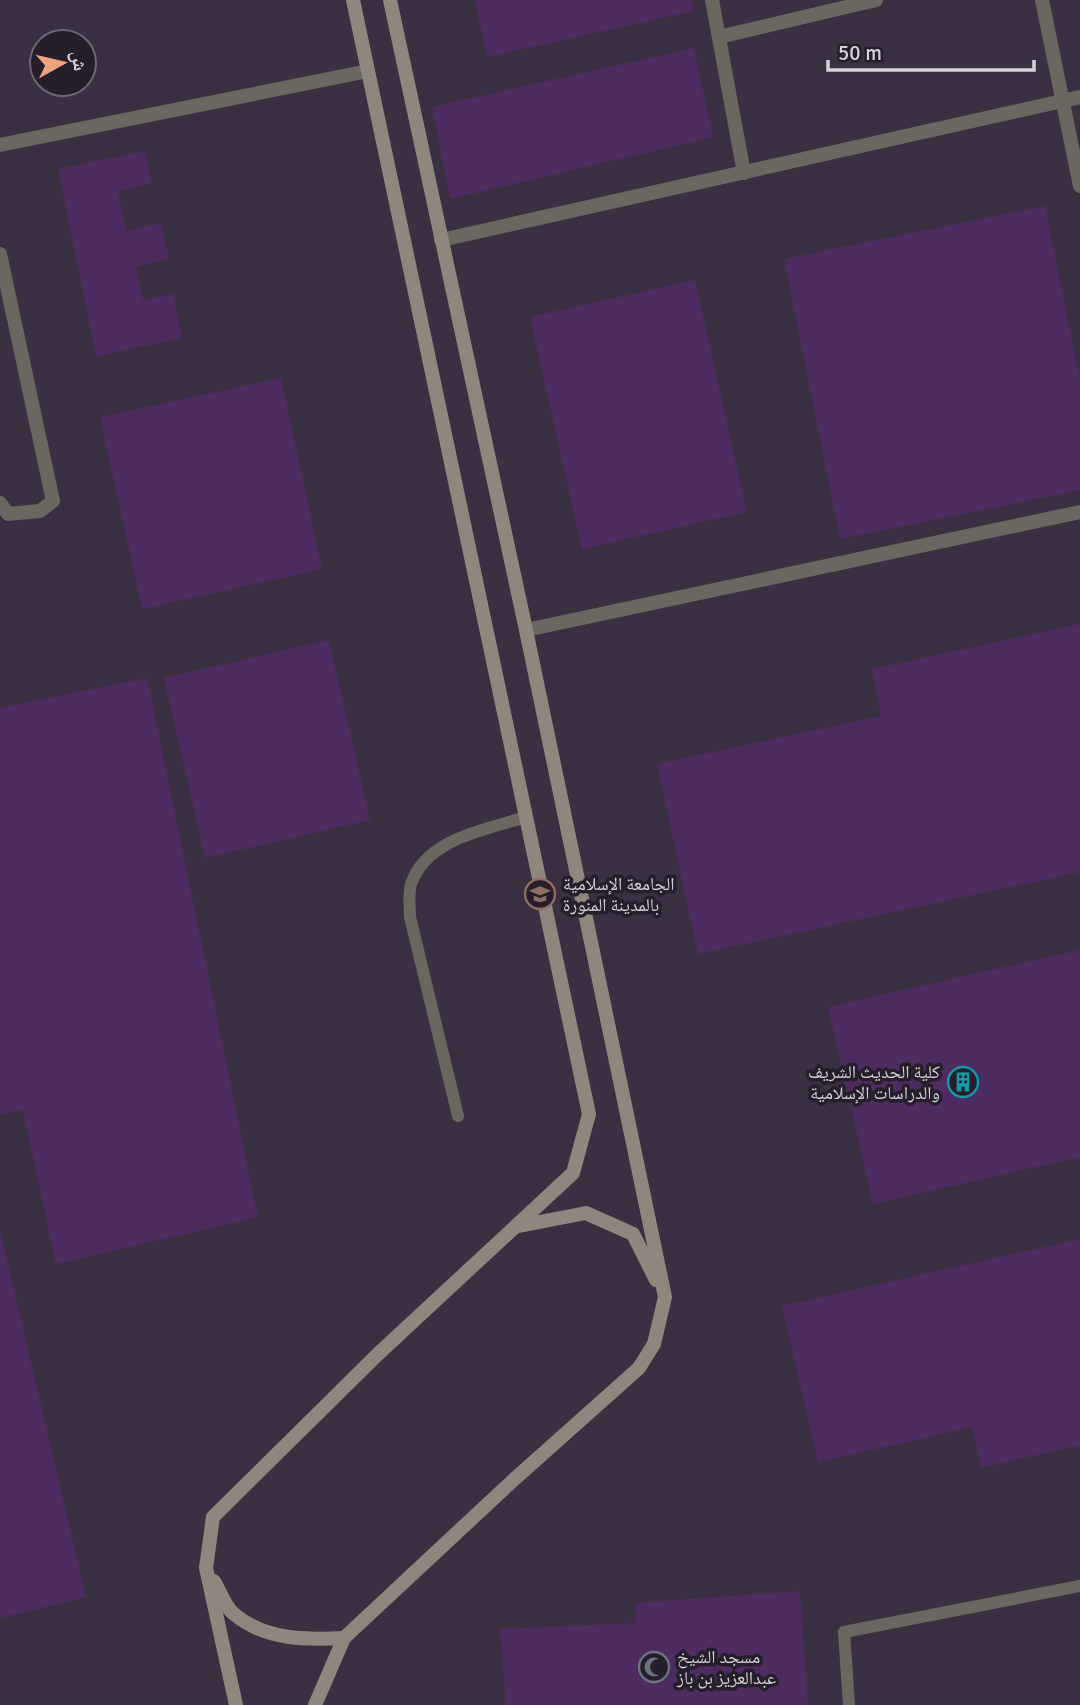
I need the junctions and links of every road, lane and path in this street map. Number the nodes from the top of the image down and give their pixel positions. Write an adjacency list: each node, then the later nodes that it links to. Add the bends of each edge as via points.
1 (353, 0): 7 (main road)
2 (390, 0): 13 (main road)
3 (712, 0): 6 (street)
4 (876, 0): 6 (street)
5 (1042, 0): 9 (street)
6 (719, 37): 11 (street)
7 (368, 71): 10 (street); 18 (main road)
8 (1080, 97): 9 (street)
9 (1062, 101): 11 (street); 12 (street)
10 (0, 145)
11 (744, 173): 13 (street)
12 (1080, 186)
13 (441, 240): 17 (main road)
14 (0, 254): 15 (street, via 53,501 40,511 8,514)
15 (0, 503)
16 (1080, 512): 17 (street)
17 (526, 630): 21 (main road)
18 (526, 817): 19 (lane, via 446,844 427,858 411,885 410,917); 20 (main road, via 589,1114 573,1173)
19 (458, 1116)
20 (519, 1226): 21 (main road, via 586,1213 633,1234); 22 (main road, via 378,1354 213,1517)
21 (665, 1297): 24 (main road, via 654,1344 639,1368)
22 (206, 1568): 24 (main road, via 232,1613 265,1633 308,1640); 25 (main road)
23 (1080, 1586): 27 (lane, via 844,1632)
24 (344, 1638): 26 (main road)
25 (236, 1705)
26 (315, 1705)
27 (849, 1705)

